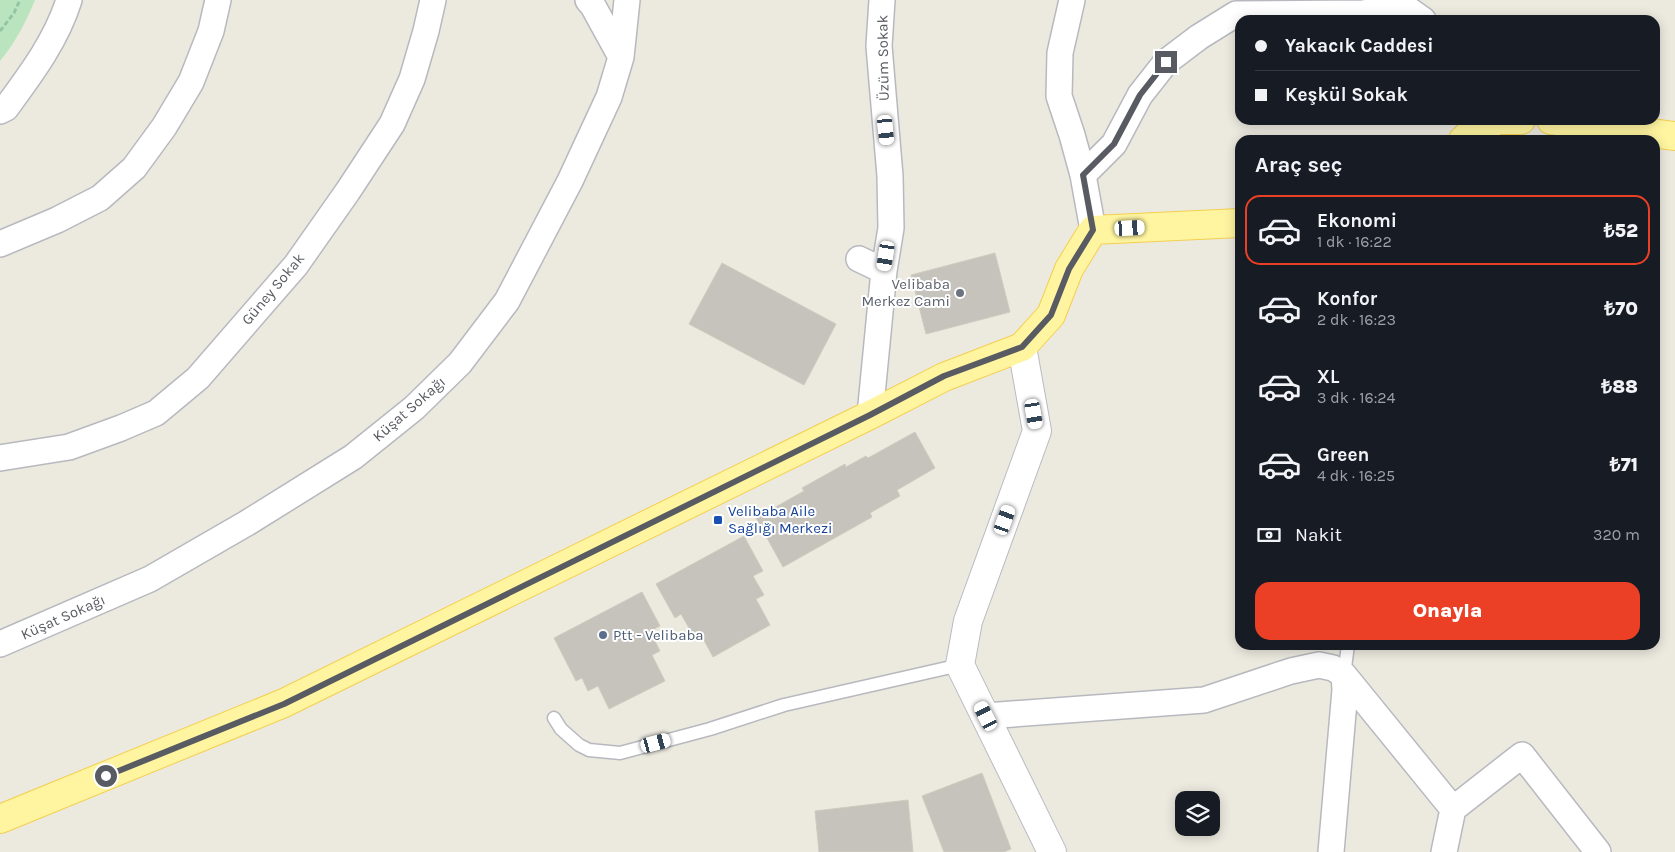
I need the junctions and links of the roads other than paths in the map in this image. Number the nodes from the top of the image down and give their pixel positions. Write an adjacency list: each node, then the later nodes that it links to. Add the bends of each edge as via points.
1 (68, 0): 11 (street, via 40,62 6,108)
2 (218, 0): 19 (street, via 211,31 191,82 134,168 100,198)
3 (433, 0): 24 (street, Güney Sokak, via 412,79 392,124 296,265 198,378 156,413 122,428 69,447)
4 (588, 0): 10 (street)
5 (626, 0): 10 (street, Küşat Sokağı)
6 (882, 0): 21 (street, Üzüm Sokak, via 880,46 891,228)
7 (1072, 0): 16 (street, via 1060,53 1059,96)
8 (1228, 7): 9 (street, via 1363,13); 16 (street, via 1199,37 1166,62 1140,95 1114,144)
9 (1410, 7)
10 (621, 57): 25 (street, Küşat Sokağı, via 609,96 574,172 507,301 460,362 414,408 353,457 247,524 150,579)
11 (0, 111)
12 (1487, 125): 14 (main road)
13 (1590, 125): 15 (main road)
14 (1469, 135)
15 (1675, 136)
16 (1083, 175): 18 (street)
17 (1235, 222): 18 (main road)
18 (1093, 230): 22 (main road, via 1069,269 1051,315)
19 (0, 244)
20 (859, 259): 21 (street)
21 (884, 271): 23 (street, Üzüm Sokak)
22 (1022, 347): 23 (main road, via 944,376); 27 (street, via 1037,431 968,621)
23 (870, 415): 32 (main road, via 284,704)
24 (0, 458)
25 (0, 644)
26 (1347, 650): 28 (lane)
27 (960, 665): 29 (street); 30 (lane, via 784,705 620,753 589,750 579,745)
28 (1344, 675): 29 (street, via 1319,665 1204,700); 31 (street); 34 (street)
29 (986, 716): 33 (street)
30 (554, 718)
31 (1453, 809): 35 (street); 36 (street, via 1522,755)
32 (0, 819)
33 (1052, 852)
34 (1331, 852)
35 (1444, 852)
36 (1598, 852)

